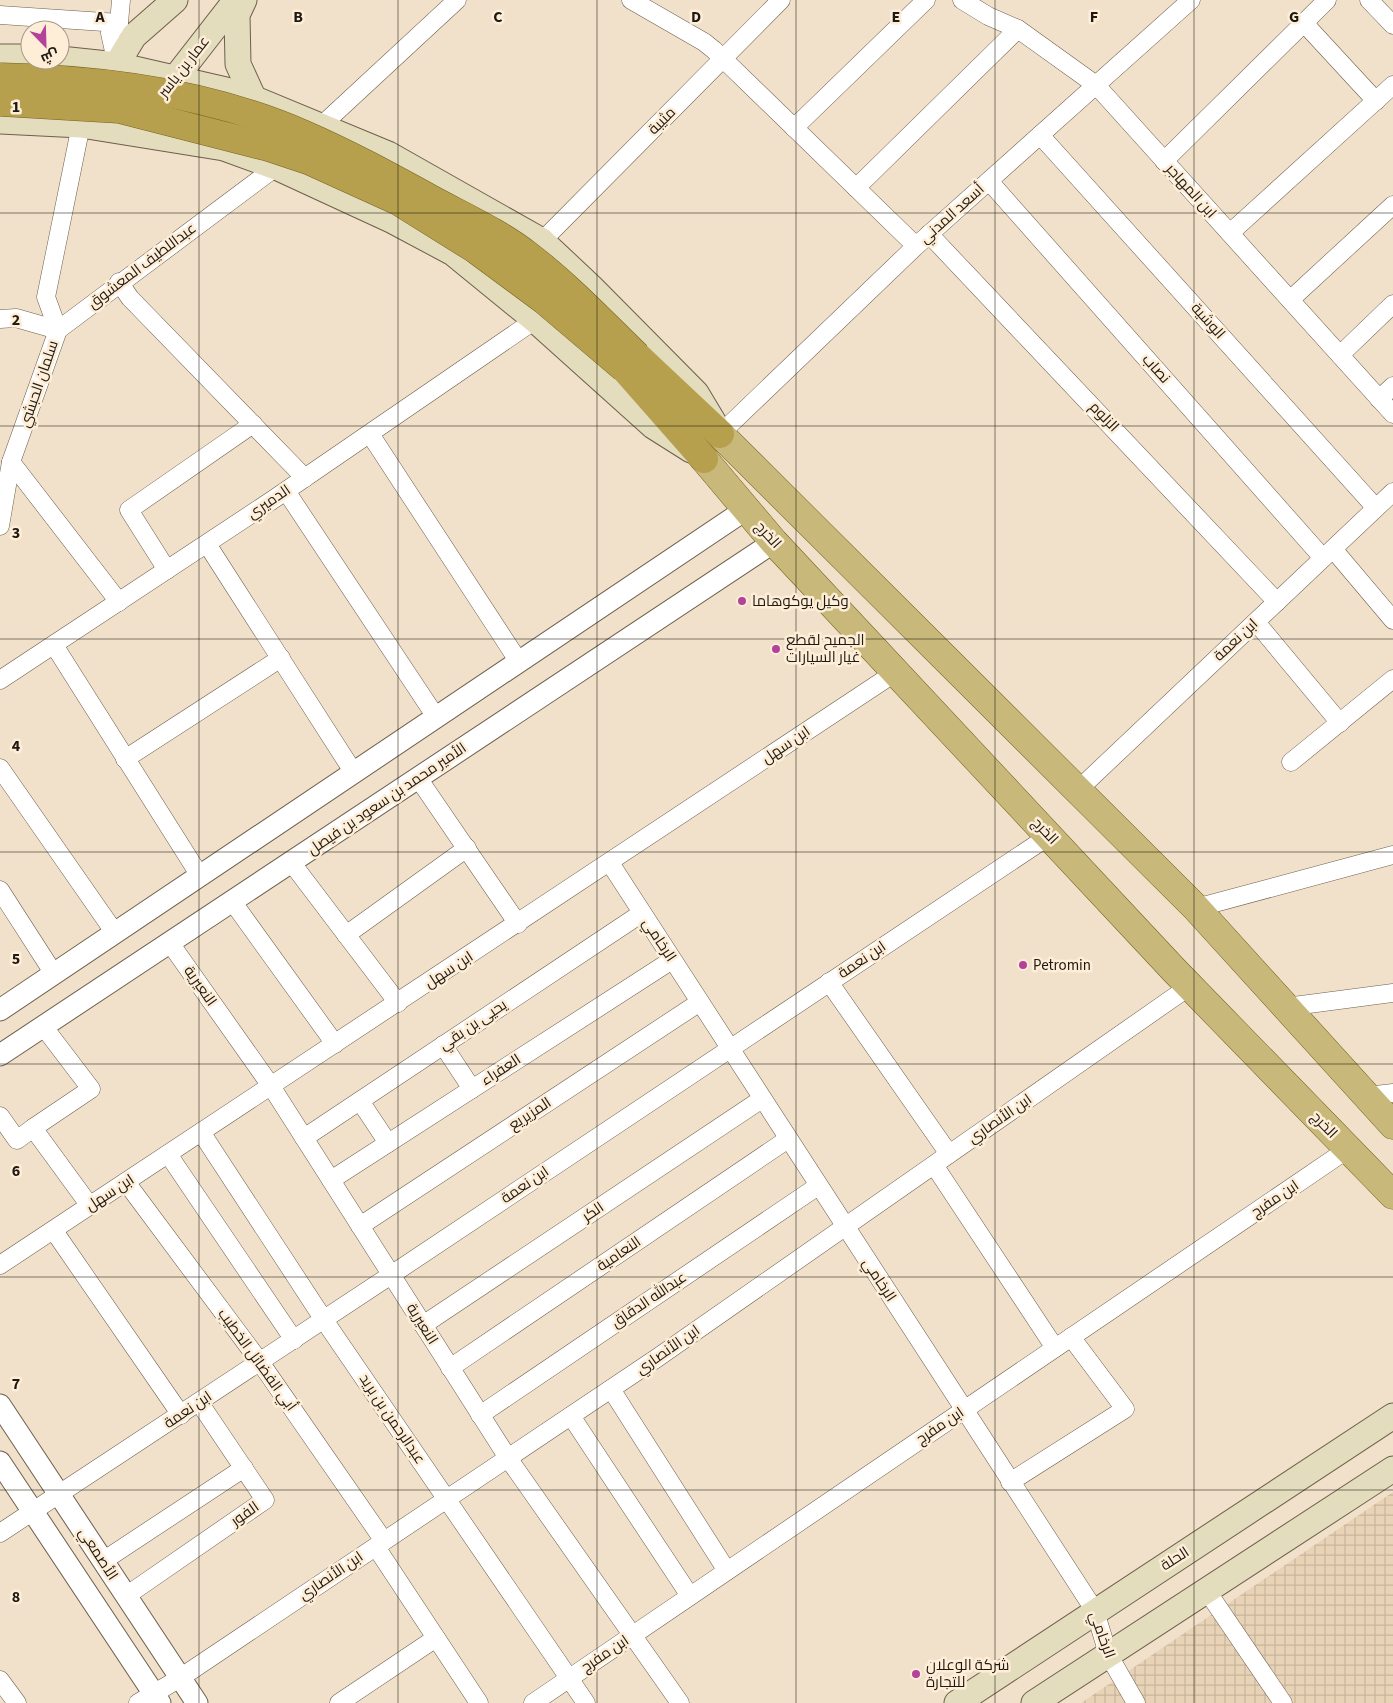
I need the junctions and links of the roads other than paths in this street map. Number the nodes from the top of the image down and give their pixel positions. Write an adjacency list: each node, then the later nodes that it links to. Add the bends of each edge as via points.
1 (121, 0): 14 (street)
2 (174, 0): 22 (main road, via 134,36)
3 (236, 0): 24 (main road, عمار بن ياسر)
4 (244, 0): 27 (main road, via 237,15 238,64)
5 (457, 0): 32 (street)
6 (631, 0): 20 (street, الزلوم, via 704,42)
7 (781, 0): 20 (street, مثيبة)
8 (926, 0): 33 (street)
9 (962, 0): 17 (street, ابن المهاجر)
10 (1191, 0): 25 (street, أسعد المدني)
11 (1327, 0): 15 (street)
12 (1369, 0): 16 (street)
13 (0, 15): 14 (street)
14 (118, 23): 22 (street, via 110,33)
15 (1304, 23): 28 (street); 36 (street)
16 (1393, 25)
17 (1018, 29): 25 (street, ابن المهاجر); 39 (street)
18 (0, 57): 19 (main road)
19 (20, 58)
20 (722, 59): 33 (street, الزلوم); 43 (street, مثيبة)
21 (70, 60): 22 (main road)
22 (117, 65): 24 (main road); 31 (main road)
23 (0, 77): 51 (highway, bridge, via 135,87 227,108 301,133 496,234 528,256 565,287)
24 (175, 78): 27 (main road); 34 (main road, عمار بن ياسر)
25 (1096, 85): 35 (street, أسعد المدني); 36 (street, ابن المهاجر)
26 (1393, 85): 28 (street)
27 (254, 99): 32 (main road)
28 (1376, 100): 41 (street)
29 (0, 102): 51 (highway, bridge, via 118,109 268,147 310,161 398,201 475,249)
30 (0, 121): 31 (main road)
31 (81, 125): 34 (main road); 49 (street, سلمان الحبشي, via 46,297)
32 (320, 126): 43 (main road, via 388,154)
33 (794, 128): 39 (street, الزلوم)
34 (132, 133): 37 (main road, via 224,148)
35 (1040, 135): 38 (street, أسعد المدني); 64 (street, الوشية)
36 (1164, 161): 41 (street, ابن المهاجر)
37 (276, 167): 44 (street, عبداللطيف المعشوق); 48 (main road, via 394,221 452,253)
38 (989, 181): 42 (street, أسعد المدني); 69 (street, نصاب)
39 (856, 188): 42 (street, الزلوم)
40 (1393, 205): 45 (street)
41 (1230, 233): 45 (street, ابن المهاجر)
42 (923, 240): 57 (street, أسعد المدني); 72 (street, الزلوم)
43 (542, 241): 57 (main road, via 696,393)
44 (119, 282): 49 (street, عبداللطيف المعشوق); 55 (street, via 130,298)
45 (1290, 300): 50 (street, ابن المهاجر)
46 (1393, 304): 50 (street)
47 (0, 319): 49 (street, via 16,318)
48 (535, 320): 56 (street, الدميري); 58 (main road, via 653,426)
49 (58, 330): 59 (street, سلمان الحبشي)
50 (1340, 355): 53 (street, ابن المهاجر)
51 (631, 362): 57 (highway); 58 (highway)
52 (1393, 386): 53 (street)
53 (1379, 399): 54 (street, ابن المهاجر)
54 (1393, 414)
55 (253, 424): 60 (street); 70 (street, via 129,510)
56 (370, 434): 60 (street, الدميري); 77 (street)
57 (720, 434): 88 (main road)
58 (704, 459): 65 (main road, الخرج)
59 (11, 462): 63 (street, سلمان الحبشي); 71 (street)
60 (305, 478): 61 (street, الدميري)
61 (286, 491): 68 (street, الدميري); 81 (street)
62 (1393, 492): 64 (street, ابن نعمة)
63 (3, 495): 66 (street, سلمان الحبشي)
64 (1376, 508): 69 (street, ابن نعمة)
65 (745, 510): 67 (main road, الخرج); 77 (street)
66 (0, 526)
67 (774, 542): 78 (main road, الخرج); 87 (street, الأمير محمد بن سعود بن فيصل)
68 (207, 544): 70 (street, الدميري); 76 (street)
69 (1328, 553): 72 (street, ابن نعمة); 73 (street, نصاب)
70 (167, 570): 71 (street, الدميري)
71 (119, 602): 75 (street, الدميري)
72 (1277, 602): 74 (street, ابن نعمة)
73 (1393, 620)
74 (1256, 622): 82 (street); 88 (street, ابن نعمة)
75 (54, 645): 80 (street, الدميري); 83 (street)
76 (281, 658): 83 (street); 86 (street)
77 (519, 662): 81 (street)
78 (896, 672): 89 (main road, الخرج); 93 (street, ابن سهل)
79 (1393, 679): 82 (street)
80 (0, 680)
81 (436, 718): 86 (street)
82 (1340, 723): 84 (street)
83 (125, 759): 94 (street)
84 (1291, 762)
85 (0, 768): 100 (street)
86 (354, 772): 94 (street)
87 (418, 778): 90 (street); 92 (street, الأمير محمد بن سعود بن فيصل)
88 (1079, 789): 97 (main road)
89 (1049, 836): 105 (street, ابن نعمة); 106 (main road, الخرج)
90 (467, 848): 99 (street); 101 (street)
91 (1393, 854): 97 (street)
92 (290, 862): 96 (street, الأمير محمد بن سعود بن فيصل); 101 (street)
93 (610, 863): 98 (street, الرخامي); 99 (street, ابن سهل)
94 (200, 876): 100 (street)
95 (0, 890): 104 (street)
96 (232, 901): 102 (street, الأمير محمد بن سعود بن فيصل); 113 (street)
97 (1196, 908): 110 (main road)
98 (642, 913): 103 (street, الرخامي); 114 (street, يحيى بن بقي)
99 (518, 924): 109 (street, ابن سهل)
100 (115, 933): 104 (street)
101 (346, 935): 109 (street)
102 (170, 942): 112 (street, الأمير محمد بن سعود بن فيصل); 117 (street, النعيرية)
103 (672, 960): 108 (street, الرخامي); 118 (street, العفراء)
104 (54, 974): 111 (street)
105 (830, 982): 115 (street, ابن نعمة); 131 (street)
106 (1190, 986): 129 (main road, الخرج); 131 (street, ابن الأنصاري)
107 (1393, 993): 110 (street)
108 (700, 1002): 115 (street, الرخامي); 138 (street, المزيريع)
109 (398, 1003): 113 (street, ابن سهل)
110 (1286, 1007): 119 (main road)
111 (0, 1010)
112 (43, 1026): 116 (street, الأمير محمد بن سعود بن فيصل); 124 (street, via 91,1089)
113 (335, 1044): 117 (street, ابن سهل)
114 (443, 1045): 118 (street); 121 (street, يحيى بن بقي)
115 (729, 1048): 120 (street, الرخامي); 142 (street, ابن نعمة)
116 (0, 1055)
117 (271, 1086): 125 (street, ابن سهل); 126 (street, النعيرية)
118 (472, 1089): 128 (street, العفراء)
119 (1380, 1094): 123 (main road)
120 (762, 1099): 127 (street, الرخامي); 144 (street, الكر)
121 (360, 1101): 126 (street, يحيى بن بقي); 128 (street)
122 (0, 1116): 124 (street, via 17,1140)
123 (1393, 1125)
124 (33, 1128): 137 (street)
125 (201, 1132): 130 (street, ابن سهل); 143 (street, عبدالرحمن بن بريد)
126 (304, 1138): 133 (street, النعيرية)
127 (788, 1139): 135 (street, الرخامي); 149 (street, النعامية)
128 (388, 1143): 133 (street, العفراء)
129 (1348, 1150): 136 (main road, الخرج); 145 (street, ابن مفرج)
130 (168, 1154): 134 (street, ابن سهل); 146 (street)
131 (949, 1154): 132 (street, ابن الأنصاري)
132 (934, 1165): 139 (street, ابن الأنصاري); 147 (street)
133 (331, 1180): 138 (street, النعيرية)
134 (126, 1182): 137 (street, ابن سهل); 148 (street, أبي الفضائل الخطيب)
135 (818, 1186): 139 (street, الرخامي); 155 (street, عبدالله الدقاق)
136 (1393, 1195)
137 (90, 1206): 140 (street, ابن سهل)
138 (360, 1226): 142 (street, النعيرية)
139 (845, 1227): 150 (street, ابن الأنصاري); 153 (street, الرخامي)
140 (54, 1230): 141 (street, ابن سهل); 154 (street)
141 (3, 1258)
142 (391, 1275): 143 (street, ابن نعمة); 144 (street, النعيرية)
143 (324, 1320): 146 (street, ابن نعمة); 164 (street, عبدالرحمن بن بريد)
144 (423, 1325): 149 (street, النعيرية)
145 (1071, 1337): 147 (street, ابن مفرج); 162 (street, via 1125,1409)
146 (294, 1340): 148 (street, ابن نعمة)
147 (1055, 1348): 153 (street, ابن مفرج)
148 (260, 1362): 151 (street, ابن نعمة); 167 (street, أبي الفضائل الخطيب)
149 (450, 1368): 155 (street, النعيرية)
150 (610, 1389): 156 (street, ابن الأنصاري); 169 (street)
151 (199, 1402): 154 (street, ابن نعمة); 160 (street, الفور)
152 (0, 1405): 163 (street, الأصمعي)
153 (963, 1410): 162 (street, الرخامي); 169 (street, ابن مفرج)
154 (181, 1415): 163 (street, ابن نعمة)
155 (480, 1415): 158 (street, النعيرية)
156 (571, 1416): 158 (street, ابن الأنصاري); 172 (street)
157 (1393, 1416): 173 (main road, الحلة)
158 (508, 1458): 164 (street, ابن الأنصاري); 174 (street, النعيرية)
159 (0, 1462): 165 (street, الأصمعي)
160 (244, 1468): 168 (street); 171 (street, الفور, via 266,1500)
161 (1393, 1469): 170 (main road)
162 (1010, 1482): 173 (street, الرخامي)
163 (59, 1494): 165 (street, ابن نعمة); 168 (street, الأصمعي)
164 (446, 1499): 167 (street, ابن الأنصاري); 178 (street, عبدالرحمن بن بريد)
165 (33, 1511): 166 (street, ابن نعمة); 180 (street, الأصمعي)
166 (0, 1533)
167 (380, 1544): 175 (street, أبي الفضائل الخطيب); 177 (street, ابن الأنصاري)
168 (103, 1561): 171 (street, الأصمعي)
169 (727, 1571): 172 (street, ابن مفرج)
170 (1206, 1591): 176 (main road); 191 (street)
171 (126, 1596): 177 (street, الأصمعي)
172 (690, 1596): 174 (street, ابن مفرج)
173 (1095, 1611): 176 (street, الرخامي); 188 (main road, الحلة)
174 (632, 1635): 178 (street, ابن مفرج); 181 (street, النعيرية)
175 (436, 1638): 184 (street); 185 (street, أبي الفضائل الخطيب)
176 (1108, 1654): 189 (main road); 190 (street, الرخامي)
177 (180, 1678): 180 (street, ابن الأنصاري); 183 (street, الأصمعي)
178 (569, 1678): 186 (street, ابن مفرج); 187 (street, عبدالرحمن بن بريد)
179 (0, 1680): 182 (street)
180 (151, 1700)
181 (672, 1700)
182 (17, 1703)
183 (197, 1703)
184 (339, 1703)
185 (479, 1703)
186 (532, 1703)
187 (586, 1703)
188 (957, 1703)
189 (1034, 1703)
190 (1136, 1703)
191 (1283, 1703)

